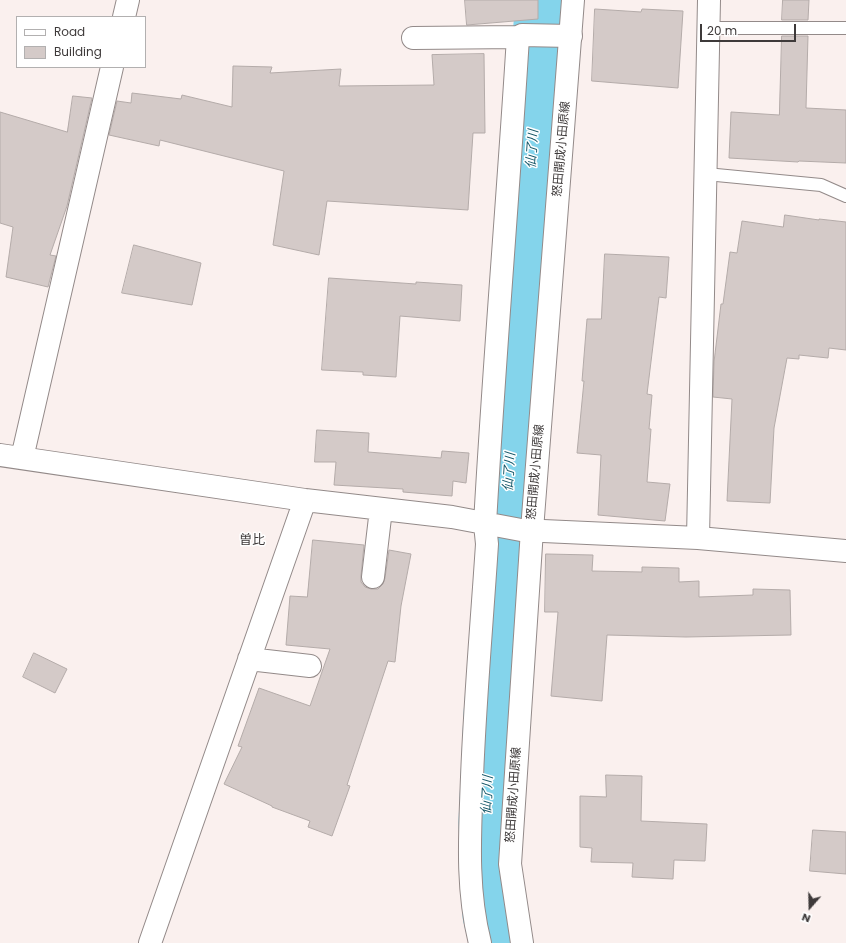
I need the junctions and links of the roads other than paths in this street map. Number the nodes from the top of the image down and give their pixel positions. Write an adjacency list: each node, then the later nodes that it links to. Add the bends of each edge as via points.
1 (128, 0): 4 (street)
2 (573, 0): 8 (street, 怒田開成小田原線)
3 (709, 0): 5 (street)
4 (124, 16)
5 (709, 28): 6 (lane); 11 (street)
6 (846, 28)
7 (520, 36): 8 (street); 9 (street); 17 (street)
8 (564, 36): 18 (street, 怒田開成小田原線)
9 (413, 38)
10 (112, 68): 14 (street)
11 (706, 174): 12 (lane, via 821,185); 19 (street)
12 (846, 196)
13 (0, 455): 14 (street)
14 (22, 458): 15 (street)
15 (305, 500): 16 (street); 22 (street)
16 (381, 509): 17 (street, via 452,517); 21 (street)
17 (485, 524): 18 (street); 25 (street, via 487,544 469,859 474,920)
18 (526, 530): 19 (street); 26 (street, 怒田開成小田原線, via 510,864)
19 (698, 538): 20 (street)
20 (846, 551)
21 (373, 577)
22 (249, 659): 23 (street); 24 (street)
23 (310, 666)
24 (150, 943)
25 (480, 943)
26 (522, 943)

